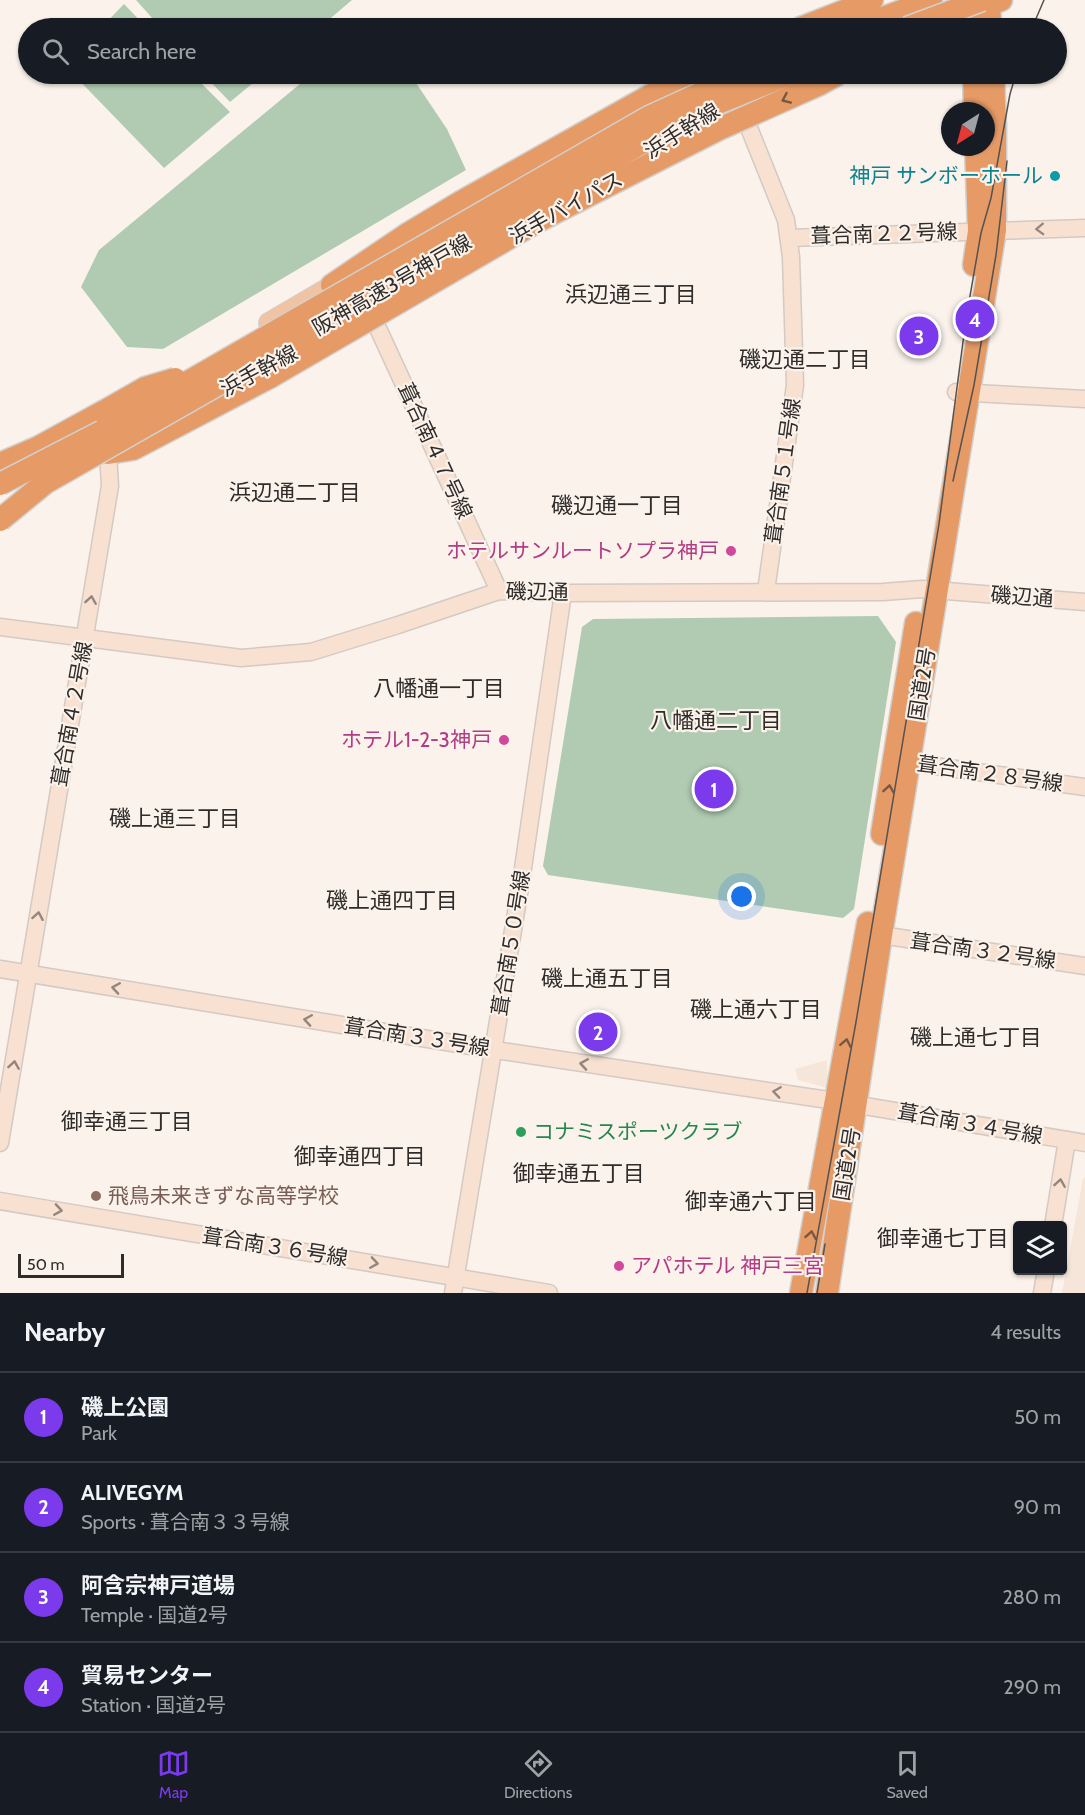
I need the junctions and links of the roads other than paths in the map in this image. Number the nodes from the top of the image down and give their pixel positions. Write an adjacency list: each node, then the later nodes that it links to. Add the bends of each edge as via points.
1 (872, 0): 5 (highway)
2 (923, 0): 6 (main road)
3 (931, 0): 7 (highway)
4 (979, 5): 8 (highway, bridge); 9 (highway, bridge); 10 (main road)
5 (826, 18)
6 (875, 18)
7 (883, 18)
8 (938, 18)
9 (942, 18)
10 (945, 18)
11 (675, 84): 26 (highway, via 461,202)
12 (706, 84): 26 (main road, 浜手幹線, via 632,117)
13 (720, 84): 28 (highway, 阪神高速3号神戸線, bridge, via 649,117)
14 (732, 84): 20 (street, 葺合南５１号線)
15 (764, 84): 34 (highway, 阪神高速3号神戸線, bridge, via 671,126)
16 (774, 84): 20 (main road, 浜手幹線)
17 (820, 84): 31 (highway, 浜手バイパス, one-way to 31, bridge, via 718,129 540,220 270,377 133,449)
18 (974, 84): 21 (highway)
19 (993, 84): 24 (highway, 国道2号, via 995,126)
20 (737, 98): 25 (street, 葺合南５１号線, via 786,220); 27 (main road, 浜手幹線, via 579,195)
21 (975, 102)
22 (977, 156): 24 (highway, 国道2号)
23 (1085, 228): 24 (street, 葺合南２２号線, one-way to 24)
24 (987, 231): 25 (street, 葺合南２２号線); 29 (highway, 国道2号)
25 (789, 238): 40 (street, 葺合南５１号線, via 795,385)
26 (332, 285): 33 (main road, 浜手幹線, via 46,455)
27 (370, 311): 31 (main road, 浜手幹線); 39 (street, 葺合南４７号線)
28 (212, 368): 32 (highway, bridge, via 145,388 39,447); 35 (highway, 阪神高速3号神戸線, bridge)
29 (962, 393): 30 (street); 38 (highway, 国道2号)
30 (1085, 399)
31 (108, 453): 36 (main road, 浜手幹線); 44 (street, 葺合南４２号線, one-way to 31, via 110,486)
32 (0, 464)
33 (0, 474)
34 (45, 483): 36 (highway, 阪神高速3号神戸線, bridge); 37 (highway, bridge)
35 (0, 484)
36 (0, 508)
37 (0, 520)
38 (930, 590): 40 (street, 磯辺通); 42 (street, 磯辺通); 45 (highway, 国道2号)
39 (499, 591): 41 (street, 磯辺通); 44 (street, 磯辺通, via 311,652 241,658)
40 (766, 591): 41 (street, 磯辺通)
41 (564, 593): 51 (street, 葺合南５０号線)
42 (1085, 602)
43 (0, 627): 44 (street, 磯辺通)
44 (85, 638): 50 (street, 葺合南４２号線, one-way to 44)
45 (902, 761): 46 (street, 葺合南２８号線); 47 (highway, 国道2号); 52 (highway, 国道2号, one-way to 45, via 866,932)
46 (1085, 787)
47 (881, 935): 48 (street, 葺合南３２号線); 52 (highway, 国道2号)
48 (1085, 966)
49 (0, 969): 50 (street, 葺合南３３号線)
50 (28, 974): 51 (street, 葺合南３３号線, one-way to 50); 54 (street, 葺合南４２号線, one-way to 50)
51 (495, 1050): 52 (street, 葺合南３３号線, one-way to 51); 59 (street, 葺合南５０号線)
52 (845, 1103): 53 (street, 葺合南３４号線); 61 (highway, 国道2号, one-way to 52); 62 (highway, 国道2号)
53 (1067, 1140): 55 (street, 葺合南３４号線); 57 (street, one-way to 53)
54 (0, 1143)
55 (1085, 1143)
56 (0, 1201): 59 (street, 葺合南３６号線, one-way to 59)
57 (1054, 1221)
58 (1045, 1275): 63 (street)
59 (454, 1285): 60 (street, 葺合南３６号線)
60 (549, 1293)
61 (801, 1293)
62 (827, 1293)
63 (1042, 1293)

